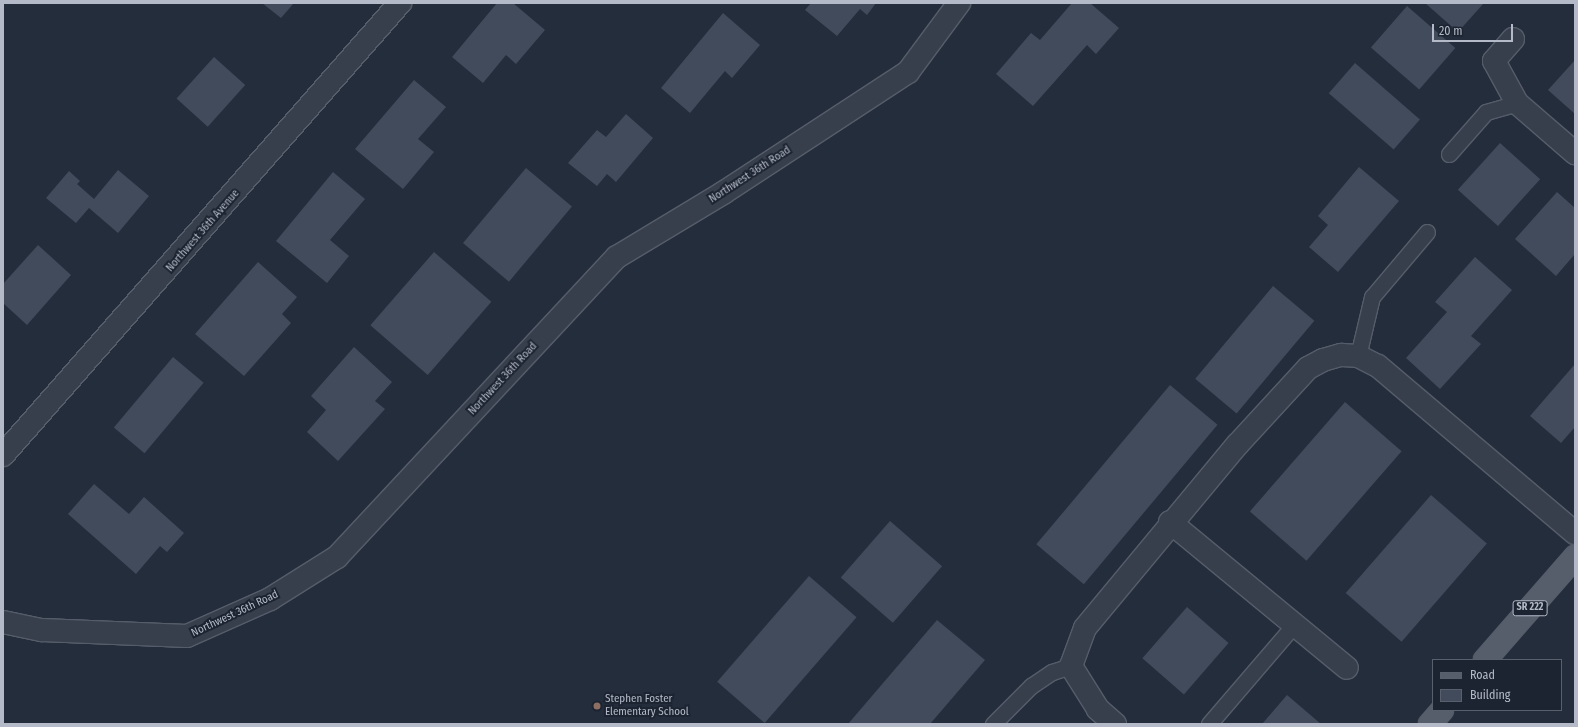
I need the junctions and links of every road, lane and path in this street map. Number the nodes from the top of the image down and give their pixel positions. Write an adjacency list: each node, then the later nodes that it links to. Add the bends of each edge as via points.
1 (400, 3): 9 (street, Northwest 36th Avenue)
2 (959, 3): 13 (street, Northwest 36th Road, via 908,72 723,193 617,257 337,557 270,599 187,636 42,630)
3 (1513, 39): 4 (street, via 1494,61)
4 (1517, 103): 5 (street); 6 (lane, via 1486,112)
5 (1575, 153)
6 (1449, 154)
7 (1427, 232): 8 (lane, via 1372,297)
8 (1358, 356): 10 (street, via 1335,357 1308,368); 11 (street, via 1378,366 1415,394)
9 (3, 455)
10 (1170, 522): 14 (street); 16 (street, via 1085,628)
11 (1575, 533)
12 (1575, 556): 15 (main road, SR 222)
13 (3, 622)
14 (1294, 625): 17 (street); 21 (lane)
15 (1486, 659)
16 (1071, 666): 19 (street); 20 (lane, via 1052,672 1031,686)
17 (1347, 668)
18 (1441, 711): 22 (main road)
19 (1105, 721)
20 (993, 724)
21 (1209, 724)
22 (1430, 724)

